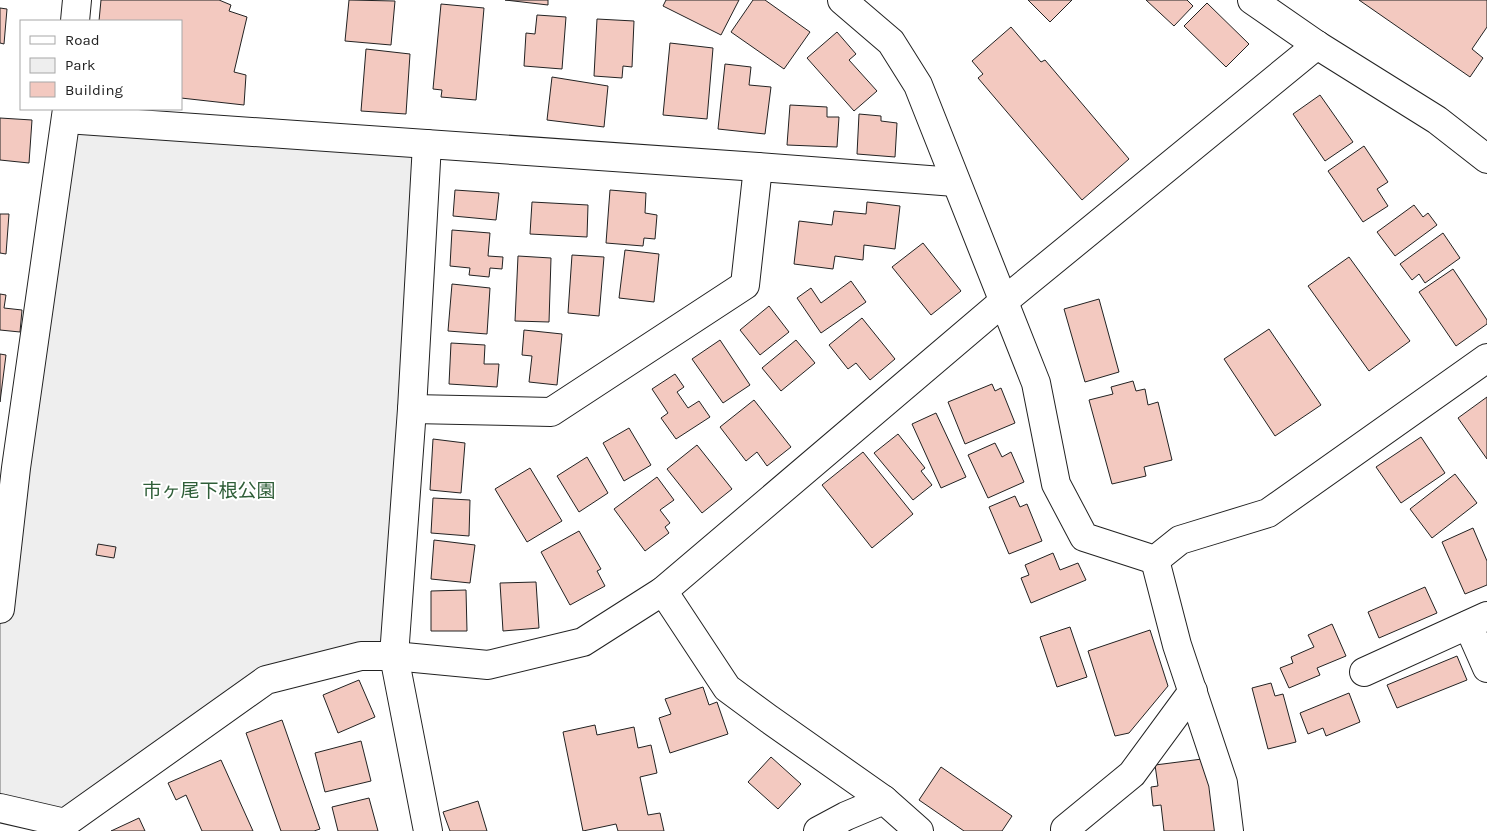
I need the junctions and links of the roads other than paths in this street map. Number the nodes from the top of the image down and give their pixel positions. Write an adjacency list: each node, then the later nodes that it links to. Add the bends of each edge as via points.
1 (77, 0): 4 (street)
2 (842, 0): 10 (street, via 891,42 918,85)
3 (1252, 0): 5 (street)
4 (75, 20)
5 (1317, 45): 8 (street, via 1437,120); 11 (street)
6 (67, 114): 7 (street); 14 (street)
7 (427, 144): 9 (street); 13 (street)
8 (1487, 159)
9 (758, 167): 10 (street); 13 (street, via 745,285 551,412)
10 (955, 182): 11 (street)
11 (1004, 301): 15 (street, via 1036,383 1056,484 1084,537); 16 (street)
12 (1487, 358): 15 (street, via 1268,513 1180,540)
13 (412, 409): 19 (street)
14 (10, 438): 17 (street)
15 (1155, 560): 22 (street)
16 (663, 591): 19 (street, via 583,642 497,663 488,665); 23 (street, via 727,688)
17 (0, 609)
18 (1478, 620): 20 (street); 21 (street)
19 (394, 656): 25 (street, via 361,656 266,680); 27 (street)
20 (1487, 668)
21 (1364, 672)
22 (1193, 691): 26 (street, via 1132,774); 30 (street, via 1223,783)
23 (884, 800): 28 (street); 29 (street)
24 (0, 808): 25 (street)
25 (66, 827)
26 (1064, 830)
27 (428, 831)
28 (818, 831)
29 (919, 831)
30 (1229, 831)

